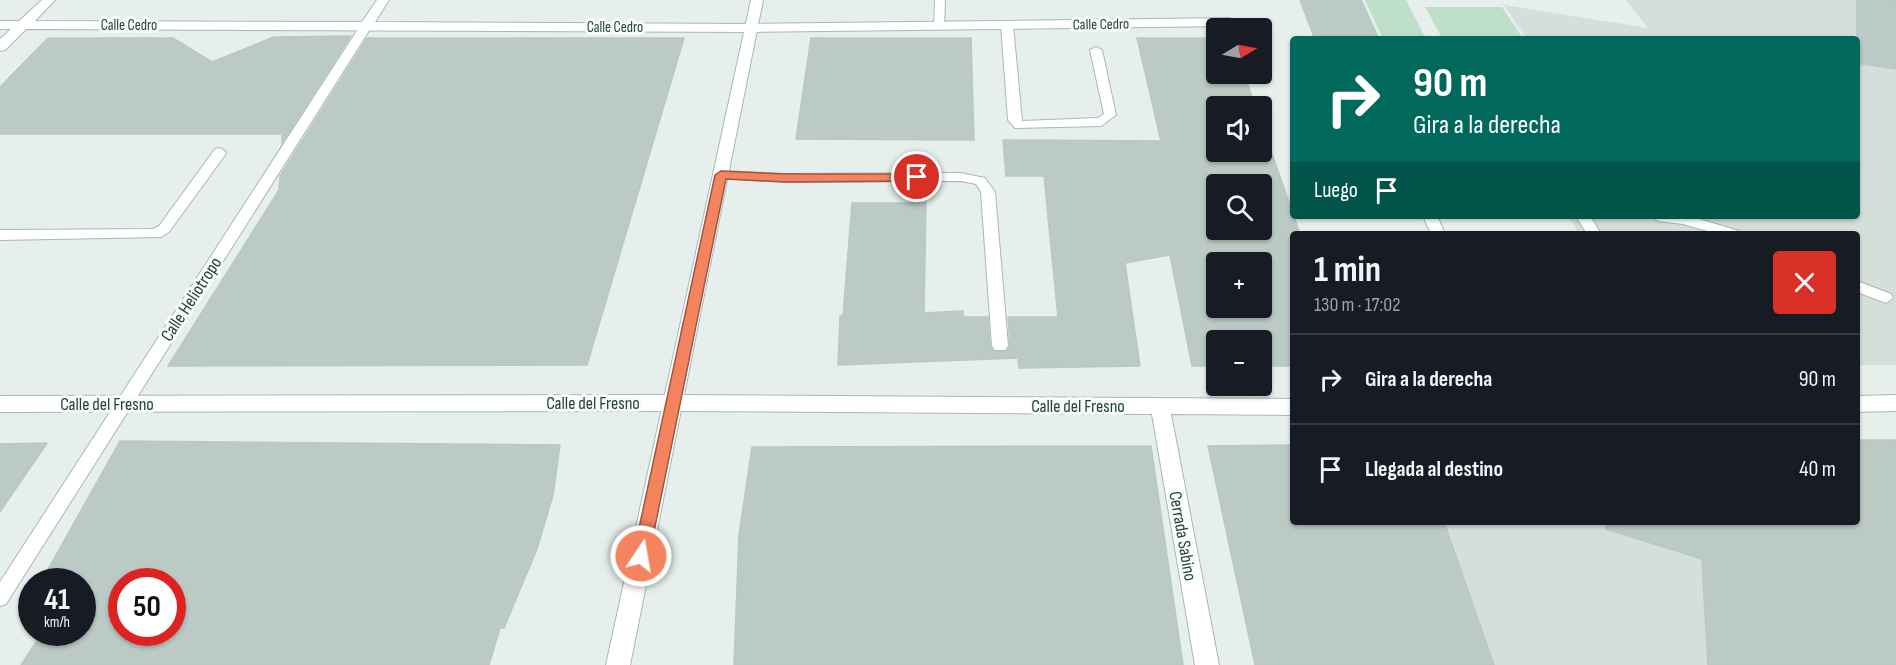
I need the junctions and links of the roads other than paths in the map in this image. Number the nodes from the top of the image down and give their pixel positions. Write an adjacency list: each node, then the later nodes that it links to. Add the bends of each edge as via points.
1 (49, 0): 7 (street)
2 (382, 0): 9 (street, Calle Heliotropo)
3 (757, 0): 11 (street)
4 (940, 0): 10 (lane)
5 (1206, 22): 8 (street, Calle Cedro)
6 (0, 25): 7 (street, Calle Cedro)
7 (24, 25): 9 (street, Calle Cedro); 12 (street)
8 (1007, 25): 10 (street, Calle Cedro); 13 (lane, via 1014,120 1018,125 1107,119 1110,115)
9 (366, 26): 11 (street, Calle Cedro); 25 (lane, Calle Heliotropo)
10 (940, 26): 11 (street, Calle Cedro)
11 (751, 28): 15 (street)
12 (0, 48)
13 (1096, 50)
14 (220, 152): 18 (lane, via 164,229 156,234)
15 (721, 175): 21 (lane, via 961,177 980,181 988,192); 22 (street)
16 (1683, 219): 17 (lane)
17 (1724, 231)
18 (0, 235)
19 (1860, 287): 20 (lane)
20 (1886, 298)
21 (1000, 345)
22 (672, 403): 25 (street, Calle del Fresno); 27 (street, Calle del Fresno); 30 (street)
23 (1896, 403): 26 (street)
24 (0, 404): 25 (street, Calle del Fresno)
25 (124, 404): 29 (lane, Calle Heliotropo)
26 (1860, 404)
27 (1160, 407): 28 (street, Calle del Fresno); 31 (street, Cerrada Sabino)
28 (1290, 407)
29 (0, 598)
30 (618, 665)
31 (1207, 665)

